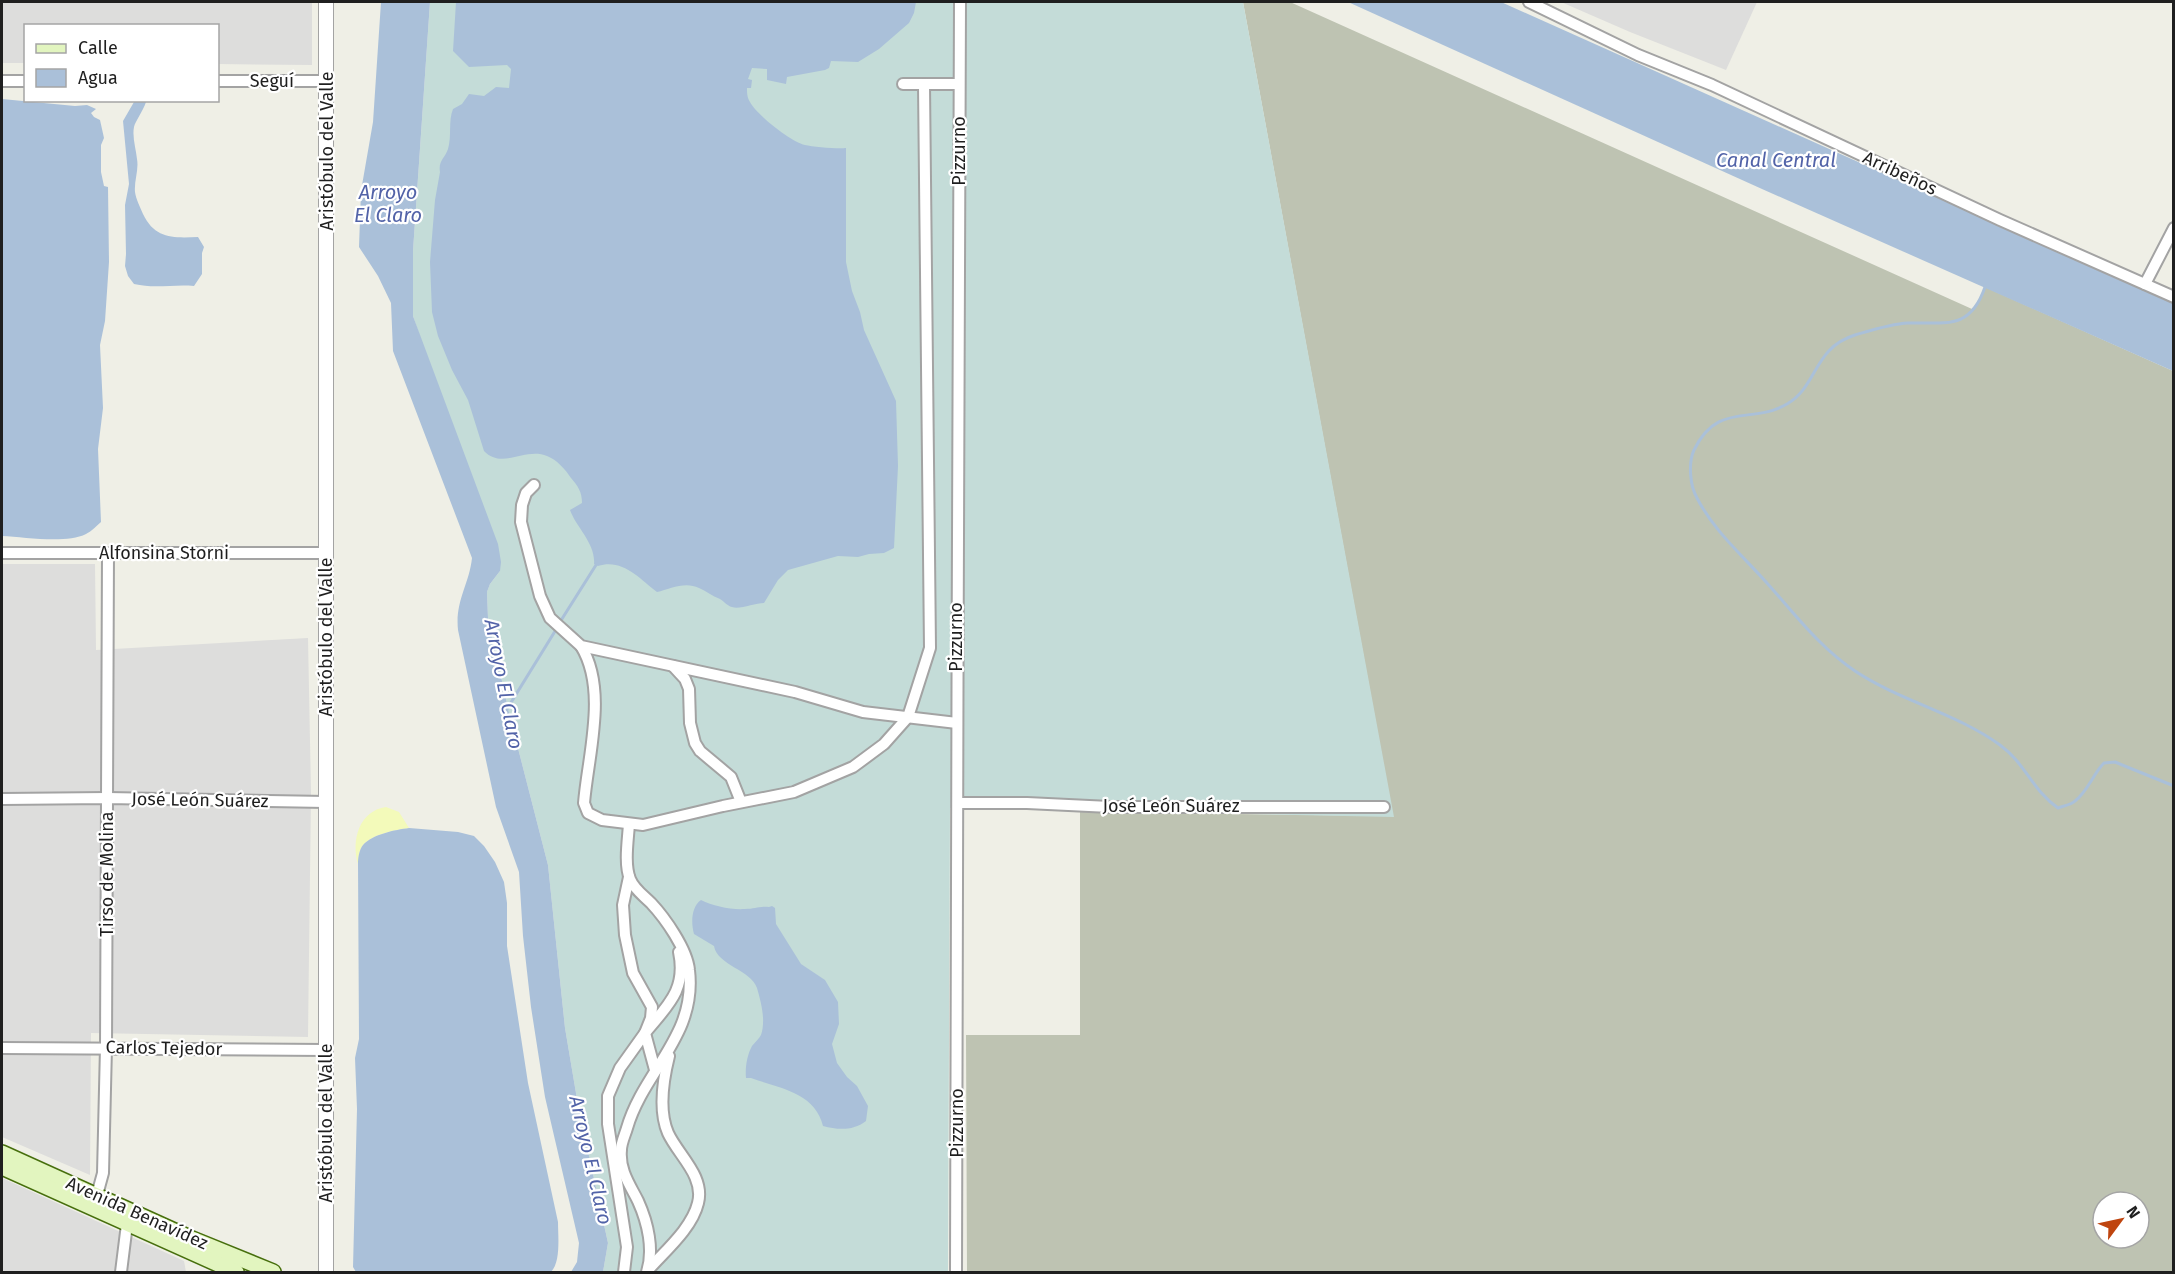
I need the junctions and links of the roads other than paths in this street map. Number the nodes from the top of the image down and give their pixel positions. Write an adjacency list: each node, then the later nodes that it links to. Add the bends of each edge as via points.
1 (326, 2): 7 (street, Aristóbulo del Valle)
2 (960, 2): 9 (street, Pizzurno)
3 (1529, 2): 12 (street, Arribeños)
4 (2, 81): 5 (street)
5 (24, 81)
6 (219, 81): 7 (street, Seguí)
7 (327, 81): 17 (street, Aristóbulo del Valle)
8 (903, 84): 10 (street)
9 (959, 84): 10 (street); 21 (street, Pizzurno)
10 (924, 85): 20 (street, via 930,648)
11 (2174, 228): 12 (street)
12 (2145, 284): 13 (street, Arribeños)
13 (2174, 297)
14 (534, 485): 18 (street, via 525,493 521,522 540,596 550,618)
15 (2, 553): 16 (street, Alfonsina Storni)
16 (108, 554): 17 (street, Alfonsina Storni); 22 (street, Tirso de Molina)
17 (326, 554): 24 (street, Aristóbulo del Valle)
18 (581, 646): 19 (street); 28 (street, via 593,677 595,724 584,803 588,813 602,820)
19 (672, 666): 20 (street, via 795,692 862,712); 25 (street, via 689,689 695,743 730,777)
20 (908, 717): 21 (street); 25 (street, via 884,744 853,767 794,792)
21 (957, 723): 26 (street, Pizzurno)
22 (108, 798): 23 (street, José León Suárez); 24 (street, José León Suárez); 32 (street, Tirso de Molina)
23 (2, 799)
24 (326, 802): 35 (street, Aristóbulo del Valle)
25 (741, 802): 28 (street, via 643,825)
26 (958, 803): 27 (street, José León Suárez); 47 (street, Pizzurno)
27 (1384, 807)
28 (629, 824): 29 (street)
29 (629, 877): 30 (street); 31 (street, via 623,904 625,935 633,973 652,1007)
30 (675, 936): 31 (street, via 681,962 680,983 674,997); 34 (street, via 689,967 690,988 683,1024)
31 (645, 1033): 36 (street); 45 (street, via 620,1068 608,1096 608,1124 627,1247)
32 (106, 1047): 33 (street, Carlos Tejedor); 35 (street, Carlos Tejedor); 39 (street, Tirso de Molina, via 103,1173)
33 (2, 1048)
34 (672, 1048): 36 (street); 46 (street, via 663,1080 666,1122 673,1142 690,1165 699,1202 689,1223)
35 (326, 1050): 44 (street, Aristóbulo del Valle)
36 (656, 1070): 46 (street, via 632,1113 621,1150 624,1174 639,1203 648,1236 651,1257)
37 (2, 1153): 39 (main road, Avenida Benavídez)
38 (2, 1167): 40 (main road, Avenida Benavídez)
39 (97, 1195): 43 (main road, Avenida Benavídez)
40 (127, 1224): 41 (street); 42 (main road, Avenida Benavídez)
41 (121, 1272)
42 (236, 1272)
43 (273, 1272)
44 (326, 1272)
45 (624, 1272)
46 (647, 1272)
47 (956, 1272)

